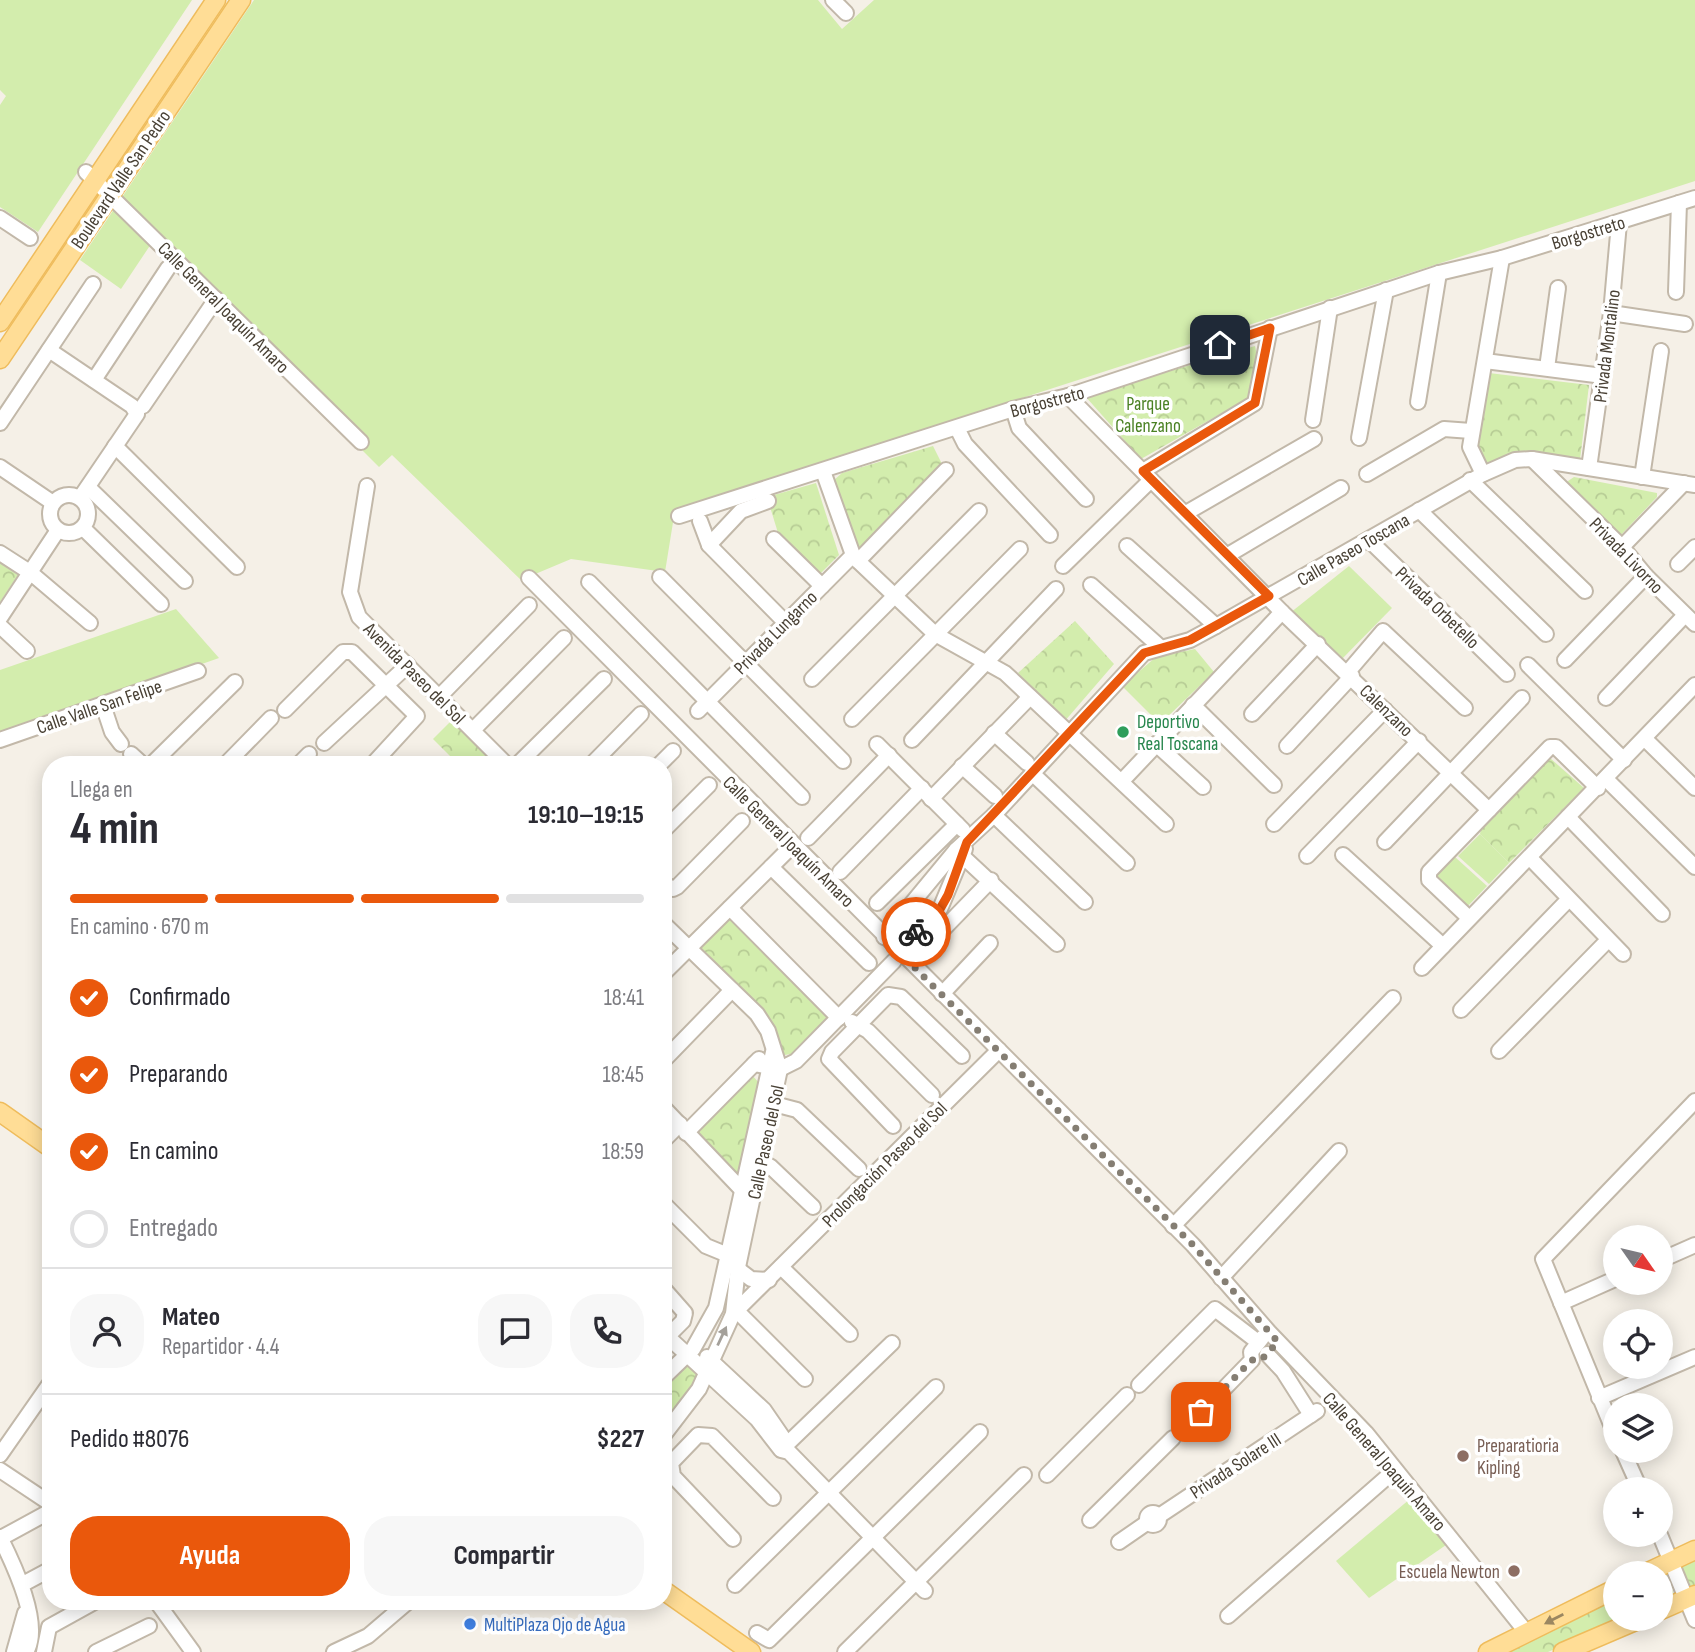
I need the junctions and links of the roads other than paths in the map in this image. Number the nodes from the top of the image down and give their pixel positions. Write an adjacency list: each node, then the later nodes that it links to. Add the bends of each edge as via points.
1 (203, 0): 8 (main road, Boulevard Valle San Pedro)
2 (216, 0): 8 (main road, Boulevard Valle San Pedro)
3 (229, 0): 7 (main road, Boulevard Valle San Pedro)
4 (241, 0): 7 (main road, Boulevard Valle San Pedro)
5 (833, 0): 6 (street)
6 (846, 13)
7 (180, 81): 8 (main road, Boulevard Valle San Pedro)
8 (98, 183): 21 (street, Calle General Joaquín Amaro); 24 (main road, Boulevard Valle San Pedro)
9 (1695, 198): 10 (street, Borgostreto)
10 (1679, 203): 12 (street, Borgostreto); 20 (street)
11 (0, 218): 13 (street)
12 (1619, 223): 14 (street, Borgostreto); 23 (street, Privada Montalino)
13 (30, 238)
14 (1502, 258): 16 (street, Borgostreto); 31 (street)
15 (168, 268): 34 (street)
16 (1439, 273): 19 (street, Borgostreto); 36 (street)
17 (93, 284): 28 (street)
18 (1558, 288): 32 (street)
19 (1385, 290): 22 (street, Borgostreto); 43 (street)
20 (1676, 292)
21 (216, 299): 38 (street); 45 (street, Calle General Joaquín Amaro)
22 (1330, 308): 26 (street, Borgostreto); 39 (street)
23 (1611, 313): 25 (street); 33 (street, Privada Montalino)
24 (5, 319): 27 (main road, Boulevard Valle San Pedro); 30 (main road, Boulevard Valle San Pedro)
25 (1685, 324)
26 (1270, 328): 35 (street, Borgostreto); 53 (street, via 1255,403)
27 (0, 341)
28 (49, 350): 34 (street); 40 (street)
29 (1661, 351): 55 (street)
30 (0, 359)
31 (1485, 361): 32 (street); 42 (street)
32 (1547, 368): 33 (street)
33 (1602, 376): 49 (street, Privada Montalino)
34 (94, 380): 38 (street)
35 (1068, 396): 37 (street, Borgostreto); 53 (street, Calenzano)
36 (1418, 402)
37 (1013, 409): 41 (street, Borgostreto); 61 (street, via 1019,428)
38 (140, 410): 46 (street)
39 (1313, 420)
40 (0, 423)
41 (957, 428): 51 (street, Borgostreto); 71 (street, via 965,444)
42 (1471, 431): 52 (street, via 1444,429); 54 (street)
43 (1359, 438)
44 (1314, 439): 66 (street)
45 (361, 442)
46 (115, 446): 60 (street); 84 (street)
47 (1532, 459): 49 (street, Calle Paseo Toscana); 54 (street, Calle Paseo Toscana, via 1515,460); 58 (street, Privada Livorno)
48 (0, 467): 63 (street)
49 (1582, 467): 55 (street, Calle Paseo Toscana); 58 (street, via 1563,478)
50 (946, 470): 81 (street, Privada Lungarno)
51 (823, 471): 67 (street, Borgostreto); 81 (street)
52 (1367, 474)
53 (1147, 475): 66 (street, Calenzano); 83 (street)
54 (1477, 477): 64 (street, Calle Paseo Toscana); 94 (street)
55 (1642, 477): 56 (street, Calle Paseo Toscana)
56 (1689, 484): 76 (street)
57 (367, 486): 114 (street, Avenida Paseo del Sol, via 350,592 352,605)
58 (1559, 487): 76 (street, Privada Livorno)
59 (1340, 488): 80 (street)
60 (84, 492): 63 (street, via 60,496); 69 (street, via 88,518); 89 (street)
61 (1086, 499)
62 (768, 502): 74 (street, via 741,510)
63 (52, 503): 70 (street, via 51,523)
64 (1419, 510): 73 (street, Calle Paseo Toscana); 107 (street)
65 (979, 511): 95 (street)
66 (1186, 513): 80 (street, Calenzano)
67 (679, 516)
68 (700, 521): 74 (street)
69 (83, 528): 70 (street, via 66,534); 97 (street)
70 (58, 530): 85 (street)
71 (1051, 534)
72 (774, 539): 92 (street)
73 (1369, 540): 96 (street, Calle Paseo Toscana); 119 (street, Privada Orbetello)
74 (709, 545): 102 (street)
75 (1127, 546): 105 (street)
76 (1622, 547): 86 (street, Privada Livorno)
77 (1695, 547): 82 (street)
78 (1020, 549): 106 (street)
79 (0, 553): 85 (street)
80 (1228, 555): 96 (street, Calenzano)
81 (855, 558): 92 (street, Privada Lungarno); 95 (street)
82 (1678, 564)
83 (1063, 566)
84 (237, 567)
85 (32, 573): 100 (street); 103 (street)
86 (1646, 576): 101 (street, Privada Livorno); 112 (street)
87 (660, 577): 113 (street)
88 (529, 579): 203 (street, Calle General Joaquín Amaro)
89 (185, 581)
90 (589, 582): 131 (street)
91 (1091, 585): 110 (street)
92 (822, 586): 102 (street, Privada Lungarno)
93 (1056, 589): 115 (street)
94 (1585, 591)
95 (896, 596): 106 (street); 121 (street)
96 (1269, 596): 99 (street, Calenzano); 105 (street, Calle Paseo Toscana)
97 (161, 604)
98 (529, 605): 125 (street)
99 (1283, 612): 109 (street, Calenzano); 130 (street)
100 (0, 618)
101 (1690, 620): 128 (street)
102 (785, 622): 113 (street, Privada Lungarno)
103 (90, 623)
104 (0, 626): 111 (street)
105 (1216, 626): 110 (street, Calle Paseo Toscana, via 1190,640)
106 (935, 634): 115 (street); 138 (street)
107 (1546, 634)
108 (564, 638): 139 (street)
109 (1318, 644): 118 (street, Calenzano); 136 (street)
110 (1160, 647): 141 (street, Calle Paseo Toscana, via 1144,653)
111 (27, 651)
112 (1565, 660)
113 (745, 661): 131 (street, Privada Lungarno); 161 (street)
114 (404, 662): 123 (street); 125 (street, Avenida Paseo del Sol)
115 (986, 662): 126 (street); 144 (street)
116 (1528, 665): 160 (street)
117 (198, 671): 129 (street, Calle Valle San Felipe)
118 (1350, 674): 132 (street, via 1383,631); 134 (street, Calenzano); 149 (street)
119 (1507, 674)
120 (604, 679): 157 (street)
121 (812, 679)
122 (234, 682): 153 (street)
123 (382, 685): 133 (street, via 347,650); 146 (street); 155 (street, via 417,716)
124 (1695, 685): 142 (street)
125 (439, 697): 139 (street, Avenida Paseo del Sol)
126 (1030, 697): 140 (street); 141 (street)
127 (1522, 698): 164 (street)
128 (1606, 698)
129 (103, 705): 143 (street, Calle Valle San Felipe); 152 (street, via 112,732)
130 (1192, 705): 148 (street); 168 (street)
131 (702, 706): 173 (street)
132 (1465, 708)
133 (285, 710)
134 (1385, 710): 145 (street, Calenzano); 180 (street)
135 (642, 714): 158 (street)
136 (1252, 714)
137 (271, 718): 154 (street)
138 (852, 719)
139 (473, 730): 156 (street, Avenida Paseo del Sol)
140 (994, 733): 162 (street); 163 (street)
141 (1069, 733): 163 (street, Calle Paseo Toscana); 165 (street)
142 (1644, 739): 160 (street); 170 (street)
143 (0, 740)
144 (912, 740)
145 (1419, 741): 164 (street, Calenzano); 186 (street)
146 (324, 743)
147 (877, 744): 151 (street)
148 (1156, 744): 165 (street); 169 (street)
149 (1287, 746)
150 (673, 751): 159 (street)
151 (889, 755): 171 (street); 181 (street)
152 (133, 756)
153 (160, 756)
154 (234, 756)
155 (380, 756)
156 (498, 756)
157 (526, 756)
158 (600, 756)
159 (668, 756)
160 (1624, 760): 166 (street)
161 (843, 761)
162 (962, 766): 171 (street); 172 (street)
163 (1029, 768): 175 (street, Calle Paseo Toscana); 188 (street)
164 (1452, 774): 174 (street, Calenzano); 183 (street)
165 (1122, 781): 179 (street)
166 (1602, 784): 174 (street, via 1553,745); 176 (street); 190 (street)
167 (709, 785): 178 (street)
168 (1274, 785)
169 (1203, 787)
170 (1695, 788)
171 (927, 793): 182 (street); 191 (street)
172 (995, 796)
173 (802, 797)
174 (1489, 810): 200 (street, via 1428,877)
175 (994, 815): 182 (street, Calle Paseo Toscana); 196 (street)
176 (1568, 817): 187 (street); 199 (street)
177 (742, 821): 193 (street)
178 (672, 822)
179 (1166, 824)
180 (1274, 824)
181 (808, 838)
182 (961, 840): 192 (street); 195 (street); 197 (street); 201 (street, Calle Paseo Toscana, via 948,895)
183 (1385, 842)
184 (786, 852): 189 (street)
185 (1343, 855): 207 (street)
186 (1307, 856)
187 (1530, 858): 194 (street); 200 (street)
188 (1128, 863)
189 (771, 867): 198 (street); 212 (street)
190 (1695, 867)
191 (839, 872)
192 (990, 880): 206 (street); 209 (street)
193 (672, 888)
194 (1568, 900): 204 (street); 218 (street)
195 (911, 902): 201 (street); 203 (street)
196 (1086, 902)
197 (877, 903)
198 (730, 908): 208 (street); 219 (street)
199 (1662, 914)
200 (1469, 918): 207 (street)
201 (929, 919): 211 (street, Calle Paseo Toscana)
202 (672, 932): 208 (street)
203 (884, 937): 211 (street, Calle General Joaquín Amaro)
204 (1608, 940): 210 (street); 222 (street)
205 (990, 943): 216 (street)
206 (1057, 944)
207 (1443, 946): 214 (street)
208 (689, 948): 213 (street); 215 (street)
209 (924, 948)
210 (1623, 954)
211 (896, 956): 216 (street, Calle General Joaquín Amaro); 219 (street, Calle Paseo Toscana)
212 (869, 963)
213 (672, 965)
214 (1422, 968)
215 (732, 990): 223 (street); 225 (street, Calle Paseo del Sol, via 768,1031 772,1049)
216 (942, 994): 221 (street, Calle General Joaquín Amaro)
217 (1393, 998): 241 (street)
218 (1461, 1010)
219 (844, 1013): 220 (street); 225 (street, Calle Paseo Toscana, via 796,1061)
220 (863, 1026): 224 (street, via 888,995 894,994); 226 (street); 231 (street, via 829,1059)
221 (999, 1050): 241 (street, Calle General Joaquín Amaro); 245 (street, Prolongación Paseo del Sol)
222 (1499, 1051)
223 (672, 1052)
224 (962, 1056)
225 (767, 1067): 228 (street, Calle Paseo del Sol); 232 (street, Calle Paseo Toscana); 238 (street, Calle Paseo del Sol)
226 (932, 1095)
227 (1695, 1101): 250 (street, via 1543,1259)
228 (774, 1104): 236 (street, Calle Paseo del Sol); 237 (street, via 797,1110)
229 (0, 1112): 234 (main road)
230 (672, 1116): 232 (street)
231 (893, 1126)
232 (683, 1128): 233 (street, Calle Paseo Toscana); 238 (street)
233 (672, 1135)
234 (42, 1142)
235 (1339, 1151): 246 (street)
236 (761, 1161): 239 (street); 244 (street, Calle Paseo del Sol)
237 (859, 1169)
238 (742, 1190): 244 (street, Calle Paseo del Sol)
239 (813, 1206)
240 (672, 1212): 244 (street, via 706,1246)
241 (1172, 1226): 246 (street, Calle General Joaquín Amaro)
242 (1695, 1245): 243 (street)
243 (1673, 1255)
244 (731, 1262): 247 (street, via 751,1279); 251 (street, Calle Paseo del Sol); 257 (street, Calle Paseo del Sol, via 716,1308)
245 (781, 1267): 247 (street, Prolongación Paseo del Sol); 253 (street)
246 (1221, 1278): 256 (street, Calle General Joaquín Amaro)
247 (769, 1280): 251 (street, Prolongación Paseo del Sol)
248 (1603, 1284): 250 (street)
249 (672, 1298): 252 (street, via 685,1313)
250 (1561, 1303): 264 (street)
251 (735, 1312): 259 (street, Calle Paseo del Sol, one-way to 251); 261 (street)
252 (672, 1332)
253 (850, 1334)
254 (672, 1339): 257 (street)
255 (892, 1343): 270 (street)
256 (1268, 1343): 275 (street, Calle General Joaquín Amaro, via 1366,1433); 277 (street, via 1215,1309 1139,1385 1139,1396 1127,1395); 282 (street, via 1251,1352 1252,1360); 286 (street, Privada Solare III, via 1314,1413)
257 (691, 1352): 259 (street); 260 (street, Calle Paseo del Sol)
258 (1695, 1357): 264 (street)
259 (710, 1366): 266 (street, Calle Paseo del Sol); 270 (street)
260 (672, 1370)
261 (805, 1379)
262 (936, 1387): 278 (street)
263 (42, 1395): 271 (street)
264 (1599, 1398): 265 (street)
265 (1603, 1407)
266 (672, 1426)
267 (979, 1432): 284 (street)
268 (672, 1438): 269 (street)
269 (684, 1447): 272 (street); 279 (street, via 698,1435 712,1436)
270 (786, 1449): 278 (street)
271 (0, 1455)
272 (672, 1462)
273 (0, 1470): 280 (street)
274 (672, 1470): 285 (street, via 673,1476)
275 (1395, 1470): 302 (street); 308 (street, Calle General Joaquín Amaro)
276 (1024, 1475): 293 (street)
277 (1047, 1475)
278 (829, 1493): 284 (street); 292 (street)
279 (773, 1498)
280 (42, 1503)
281 (42, 1512): 283 (street)
282 (1090, 1520)
283 (0, 1538): 291 (street)
284 (873, 1538): 293 (street); 307 (street, via 769,1640)
285 (733, 1539)
286 (1119, 1542)
287 (1665, 1547): 289 (street)
288 (1695, 1550): 289 (main road)
289 (1671, 1560): 295 (street)
290 (42, 1574): 291 (street)
291 (23, 1584): 309 (street)
292 (735, 1585)
293 (920, 1586): 316 (street)
294 (1603, 1595): 308 (main road, one-way to 308)
295 (1690, 1597): 297 (main road); 303 (street)
296 (672, 1598): 304 (main road)
297 (1673, 1605)
298 (672, 1608): 304 (main road)
299 (80, 1610): 309 (street, via 49,1627)
300 (163, 1610): 312 (street)
301 (399, 1610): 313 (street, via 377,1630)
302 (1228, 1616)
303 (1695, 1620)
304 (701, 1624): 314 (main road); 315 (main road)
305 (149, 1626): 311 (street)
306 (1612, 1631): 318 (main road)
307 (757, 1633)
308 (1527, 1633): 317 (main road)
309 (32, 1646): 310 (street)
310 (14, 1652)
311 (96, 1652)
312 (193, 1652)
313 (334, 1652)
314 (729, 1652)
315 (751, 1652)
316 (845, 1652)
317 (1488, 1652)
318 (1563, 1652)

